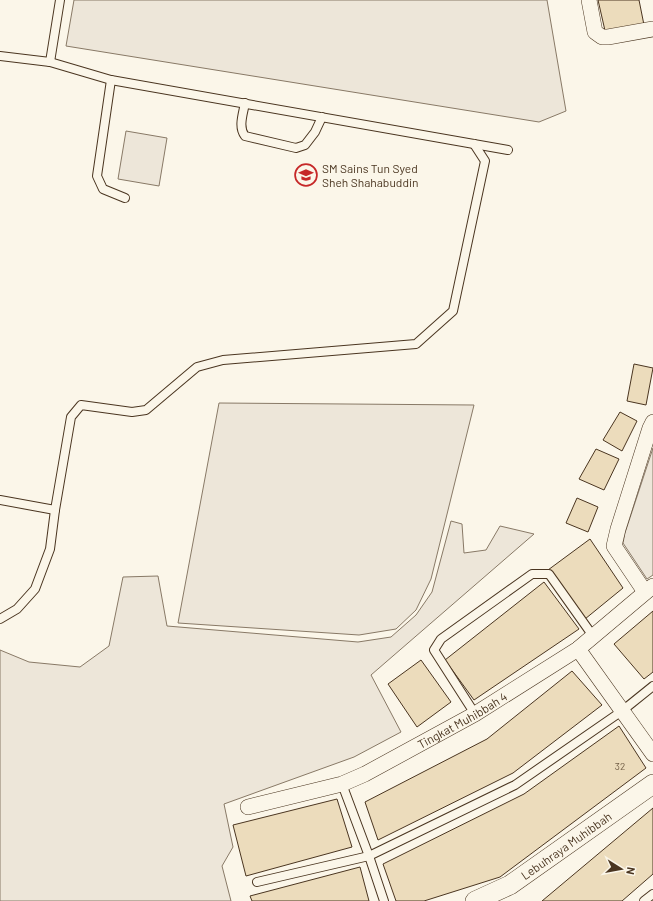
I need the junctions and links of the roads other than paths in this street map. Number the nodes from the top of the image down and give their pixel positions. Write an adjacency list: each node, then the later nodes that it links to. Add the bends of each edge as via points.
1 (60, 0): 5 (lane)
2 (589, 0): 3 (street, via 595,32 602,37)
3 (653, 29)
4 (0, 56): 5 (lane)
5 (50, 62): 6 (lane)
6 (111, 80): 7 (lane); 11 (lane, via 97,176 103,189)
7 (245, 103): 8 (lane); 8 (lane, via 241,126 245,136 296,148 304,145 316,132)
8 (322, 117): 9 (lane)
9 (474, 144): 10 (lane); 14 (lane, via 486,161 453,311 416,344 223,360 197,367 146,410 132,412 82,405 71,417)
10 (508, 150)
11 (125, 198)
12 (653, 422): 15 (street, via 614,546)
13 (0, 500): 14 (lane)
14 (55, 510): 16 (lane, via 50,549 35,589 17,609)
15 (649, 589): 17 (street, Tingkat Muhibbah 4)
16 (0, 619)
17 (593, 636): 18 (street, Tingkat Muhibbah 4); 21 (lane, via 549,574 532,574 441,639 434,650)
18 (578, 649): 20 (street); 21 (street, Tingkat Muhibbah 4)
19 (653, 686): 20 (lane)
20 (622, 711): 22 (street); 26 (lane, via 515,785)
21 (475, 714): 23 (street, Tingkat Muhibbah 4)
22 (653, 754)
23 (342, 784): 25 (street, Tingkat Muhibbah 4); 26 (lane)
24 (653, 784): 29 (street, Lebuhraya Muhibbah, via 510,885)
25 (248, 807)
26 (368, 856): 27 (lane); 30 (lane)
27 (257, 882)
28 (653, 894): 31 (lane)
29 (478, 900)
30 (384, 901)
31 (644, 901)

